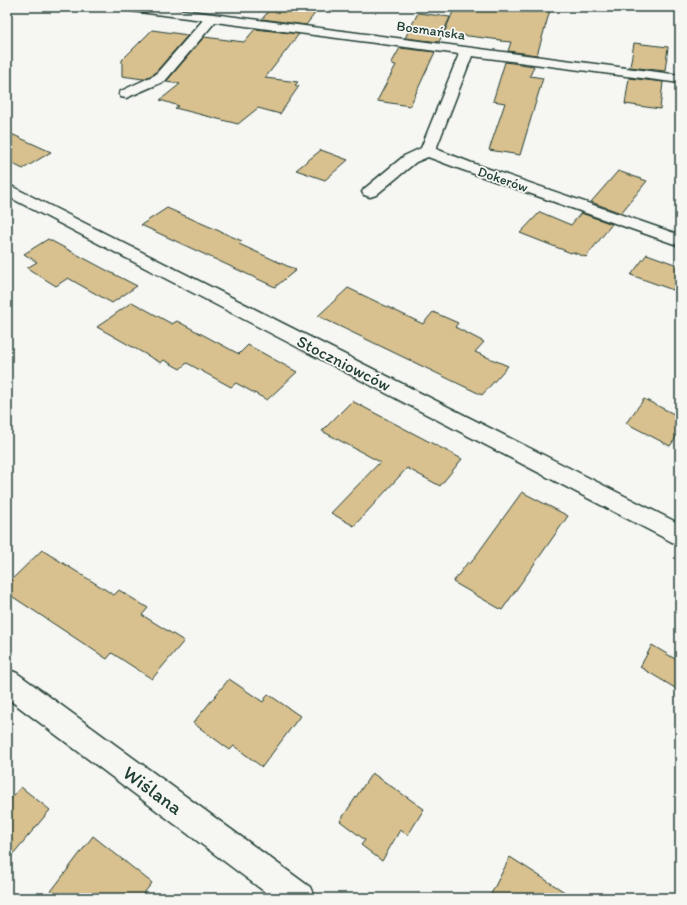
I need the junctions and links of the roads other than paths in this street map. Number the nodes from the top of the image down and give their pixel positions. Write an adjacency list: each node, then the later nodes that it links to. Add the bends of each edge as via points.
1 (131, 7): 2 (street, Bosmańska)
2 (212, 18): 3 (street, Bosmańska); 5 (street, via 160,78)
3 (467, 51): 4 (street, Bosmańska); 6 (street)
4 (680, 79)
5 (126, 94)
6 (428, 151): 8 (street, via 410,159); 9 (street, Dokerów)
7 (7, 190): 10 (street, Stoczniowców)
8 (370, 192)
9 (680, 240)
10 (680, 535)
11 (7, 682): 12 (street, Wiślana)
12 (299, 898)

